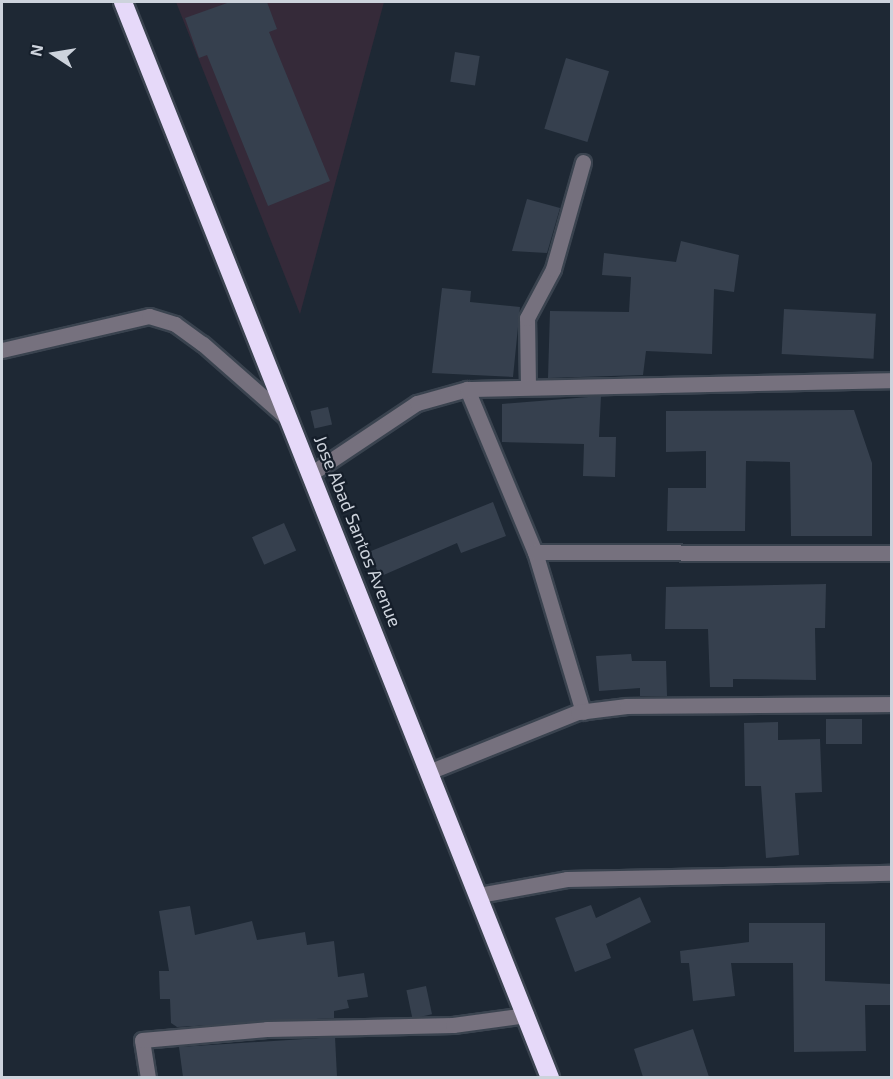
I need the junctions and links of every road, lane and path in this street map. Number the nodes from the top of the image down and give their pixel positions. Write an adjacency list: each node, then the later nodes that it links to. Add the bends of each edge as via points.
1 (123, 2): 7 (highway, Jose Abad Santos Avenue)
2 (583, 162): 5 (street, via 553,269 527,318)
3 (2, 350): 7 (street, via 149,316 175,324 203,344)
4 (891, 380): 5 (street)
5 (528, 387): 6 (street)
6 (467, 389): 8 (street, via 417,403); 9 (street)
7 (291, 422): 8 (highway, Jose Abad Santos Avenue)
8 (312, 473): 13 (highway, Jose Abad Santos Avenue)
9 (535, 552): 10 (street); 12 (street)
10 (891, 553)
11 (891, 704): 12 (street)
12 (583, 712): 13 (street)
13 (431, 771): 15 (highway, Jose Abad Santos Avenue)
14 (891, 873): 15 (street, via 567,879)
15 (479, 895): 16 (highway, Jose Abad Santos Avenue)
16 (526, 1015): 17 (street, via 453,1025 267,1029 142,1040); 18 (highway, Jose Abad Santos Avenue)
17 (148, 1077)
18 (550, 1077)

